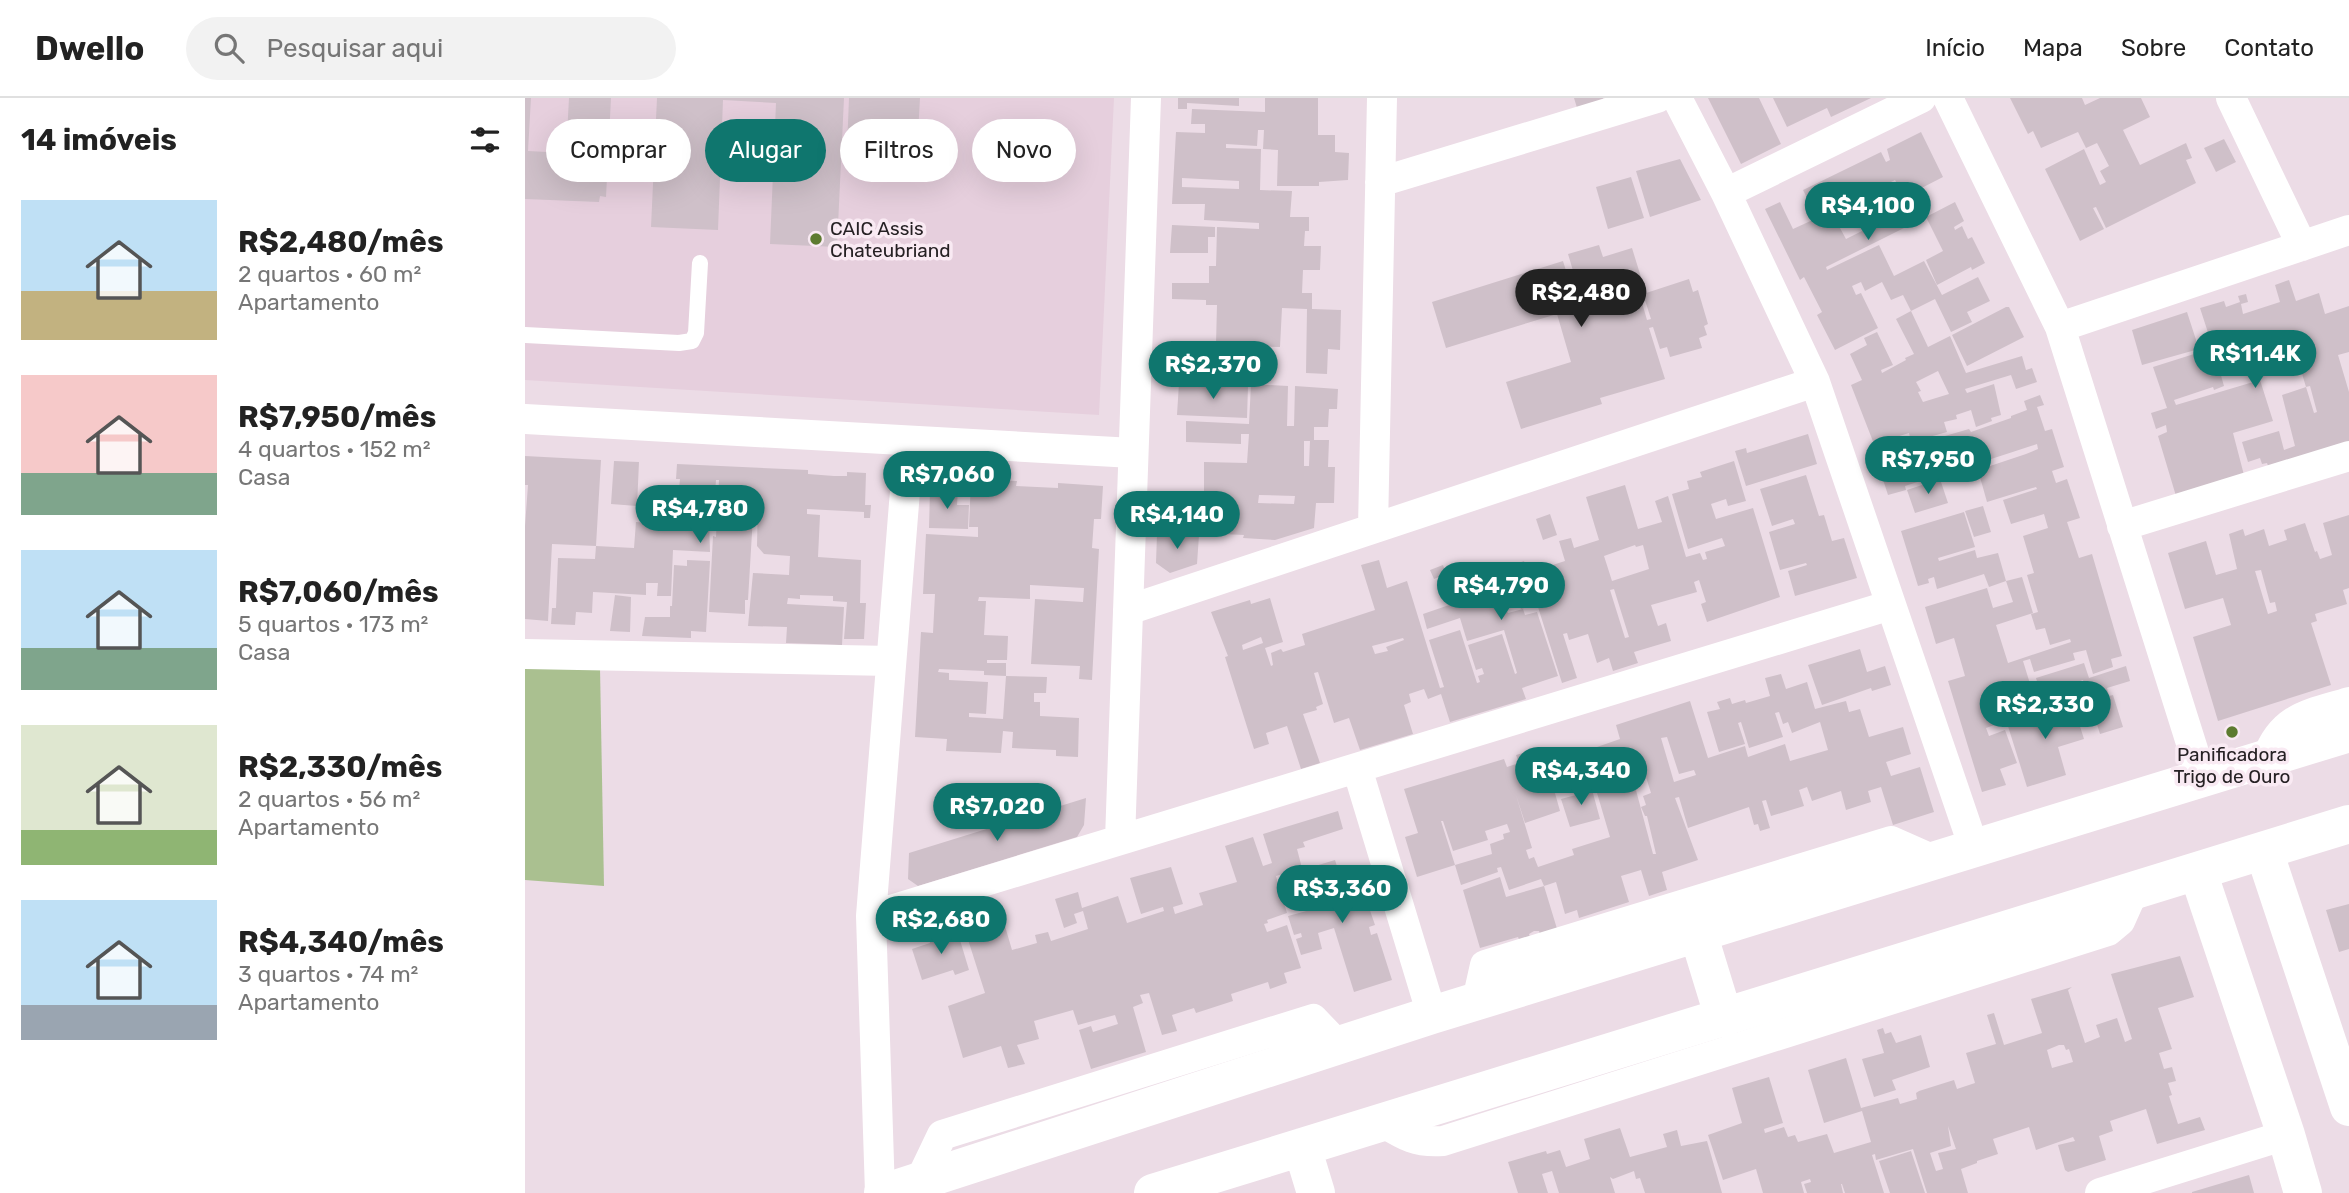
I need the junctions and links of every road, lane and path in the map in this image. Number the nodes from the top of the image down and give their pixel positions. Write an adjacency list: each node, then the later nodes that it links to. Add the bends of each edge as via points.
1 (1146, 98): 18 (street)
2 (1382, 98): 8 (street)
3 (1657, 98): 8 (street)
4 (1677, 98): 9 (street)
5 (1921, 98): 9 (street)
6 (1948, 98): 13 (street)
7 (2231, 98): 11 (street)
8 (1380, 182): 21 (street)
9 (1726, 193): 15 (street)
10 (2349, 230): 11 (street)
11 (2302, 246): 13 (street)
12 (700, 263): 14 (lane, via 692,341)
13 (2060, 327): 20 (street)
14 (525, 335)
15 (1815, 382): 21 (street); 22 (street)
16 (525, 419): 17 (street)
17 (908, 441): 18 (street); 25 (street)
18 (1133, 453): 23 (street)
19 (2349, 456): 20 (street)
20 (2122, 526): 30 (street)
21 (1373, 528): 23 (street)
22 (1891, 605): 29 (street); 33 (street)
23 (1128, 610): 32 (street)
24 (525, 654): 25 (street)
25 (891, 661): 38 (street)
26 (2349, 702): 28 (street, via 2288,724)
27 (2349, 733): 28 (street)
28 (2267, 758): 30 (street)
29 (1357, 768): 32 (street); 41 (street)
30 (2202, 778): 33 (street)
31 (2345, 830): 34 (street)
32 (1120, 840): 38 (street)
33 (1974, 848): 35 (street)
34 (2264, 851): 36 (street); 43 (street)
35 (1934, 860): 39 (street); 40 (street, via 1891,841 1485,965)
36 (2198, 872): 37 (street); 45 (street)
37 (2133, 892): 42 (street); 44 (street, via 2120,921 2108,931 1457,1136 1425,1142 1406,1137)
38 (871, 916): 49 (street)
39 (1698, 933): 40 (street); 42 (street)
40 (1477, 1001): 41 (street)
41 (1432, 1015): 49 (street)
42 (1724, 1018): 44 (street)
43 (2349, 1105)
44 (1383, 1122): 46 (street)
45 (2286, 1135): 51 (street); 52 (street)
46 (1302, 1147): 47 (street); 50 (street)
47 (1244, 1180): 48 (street)
48 (1160, 1192)
49 (881, 1193)
50 (1316, 1193)
51 (2100, 1193)
52 (2303, 1193)

